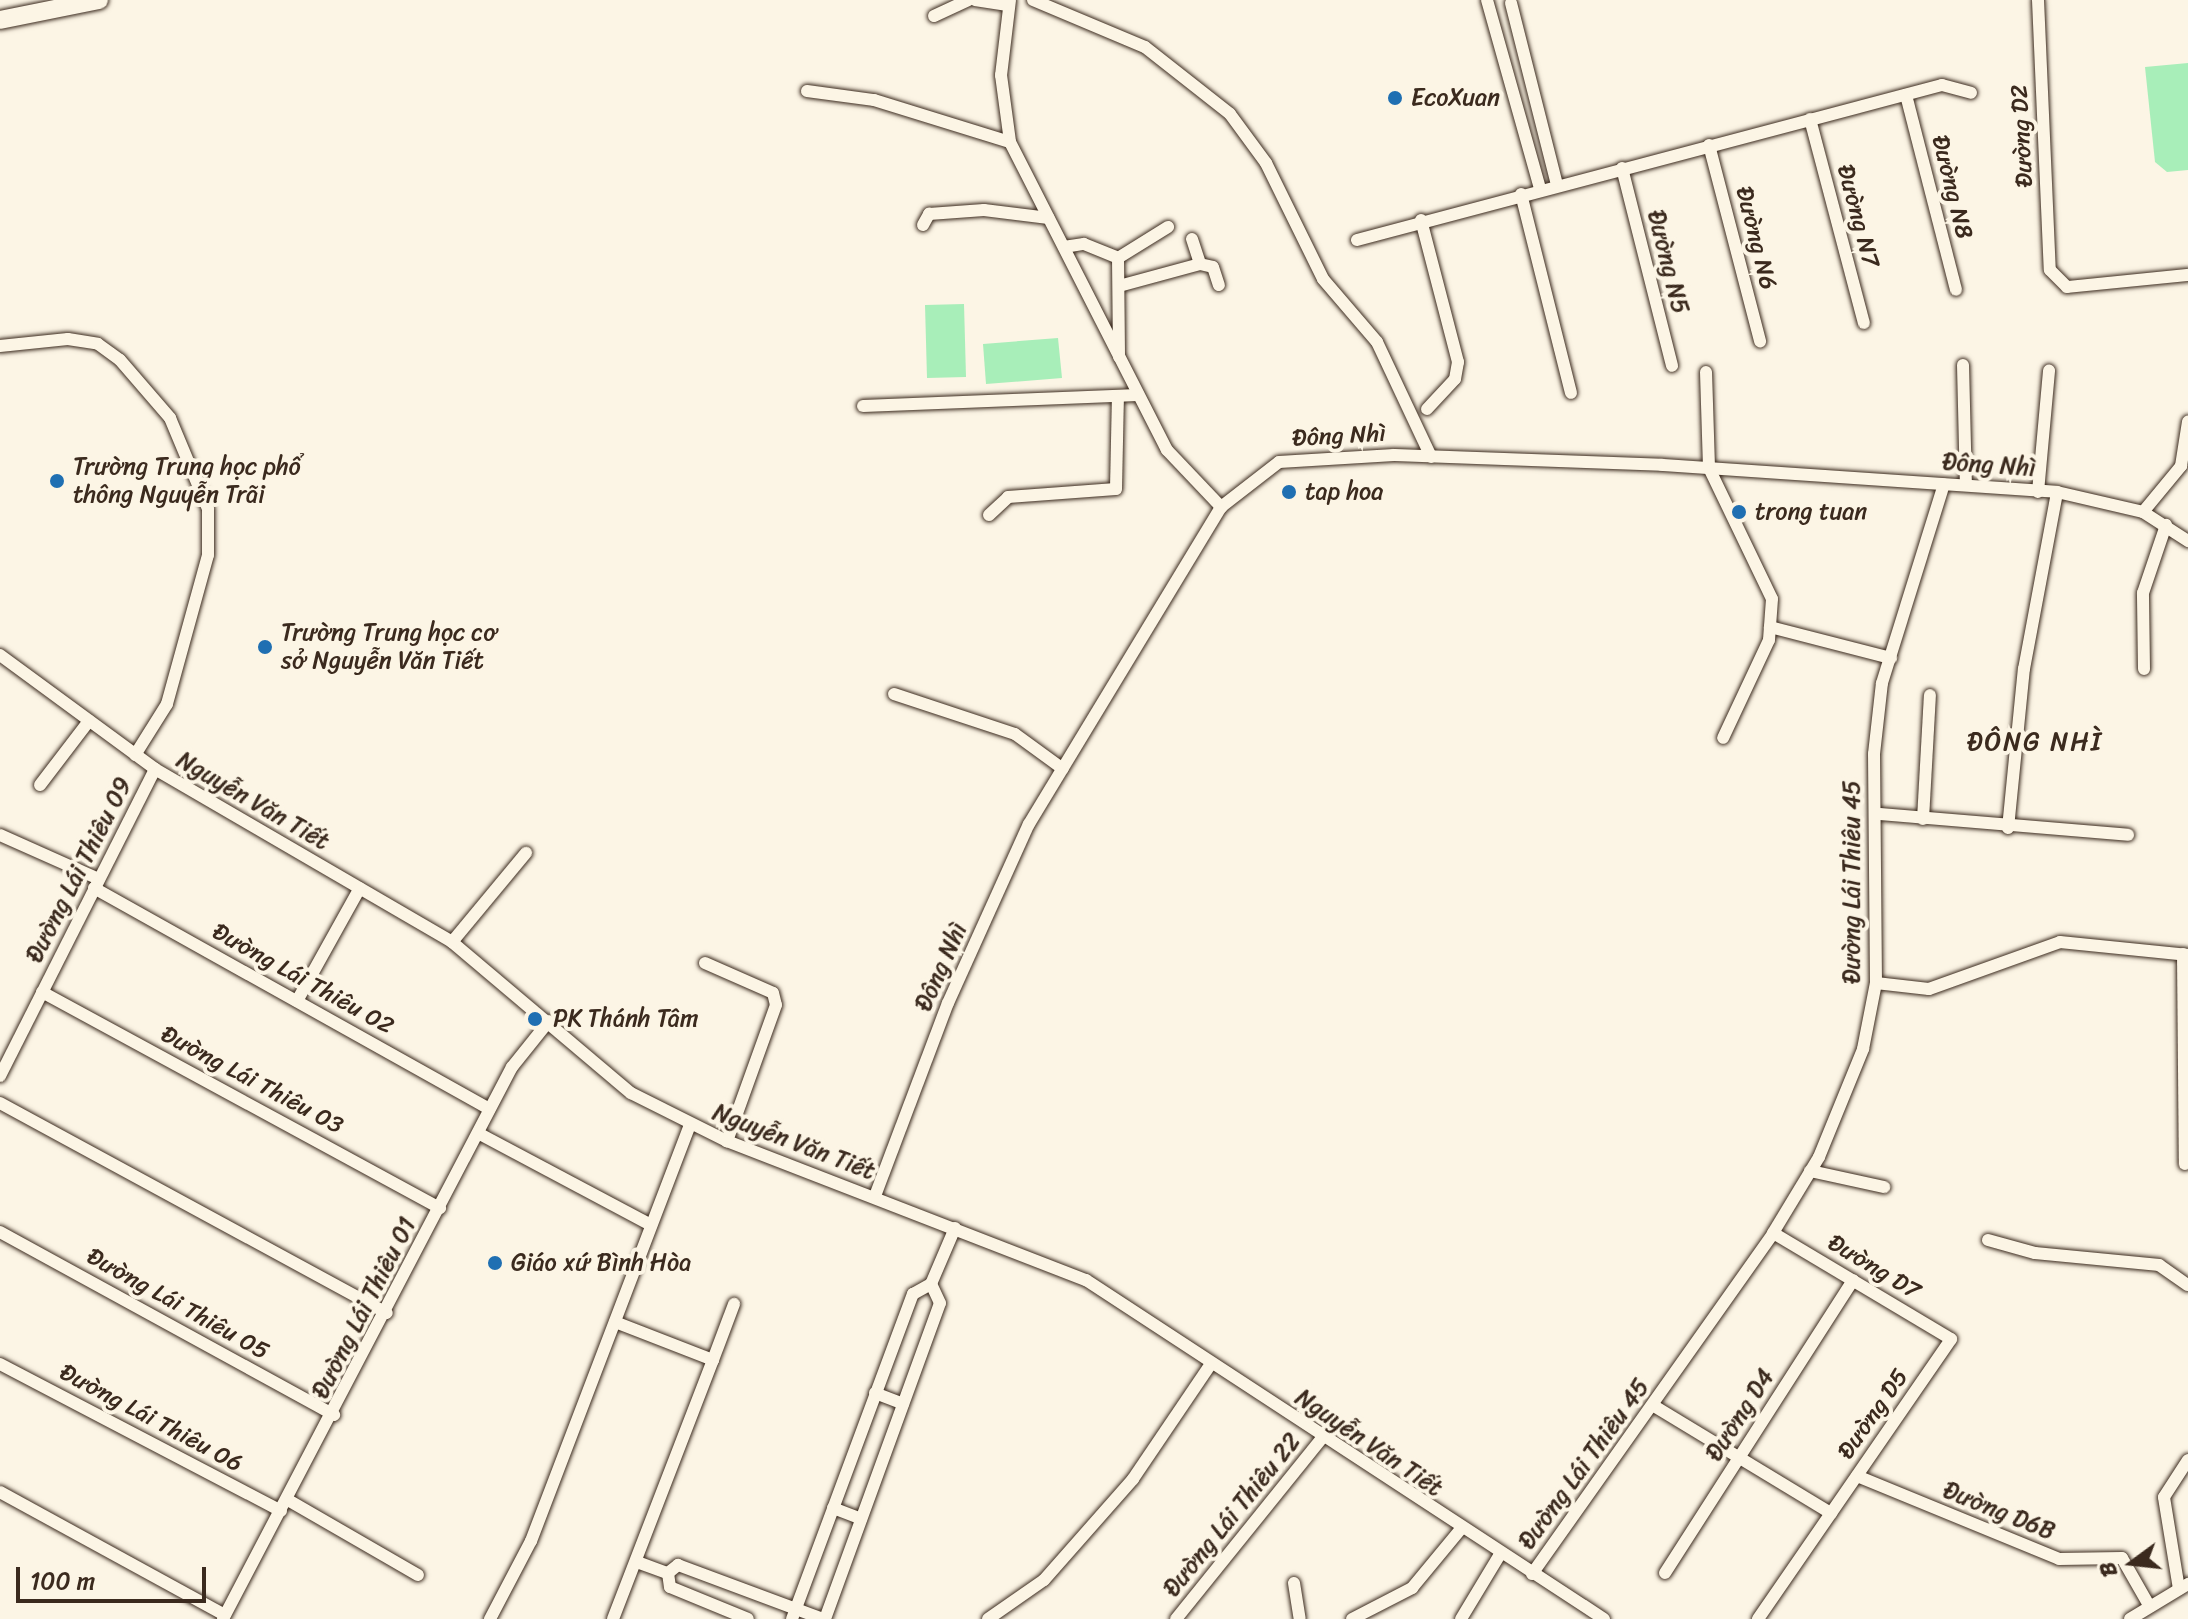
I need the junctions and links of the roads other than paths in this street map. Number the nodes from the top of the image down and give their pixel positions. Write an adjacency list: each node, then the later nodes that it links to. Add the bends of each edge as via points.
1 (99, 0): 10 (highway)
2 (969, 0): 9 (street)
3 (975, 0): 6 (street)
4 (1033, 0): 48 (street, via 1145,47 1230,114 1266,163 1323,279 1377,342)
5 (2038, 0): 30 (street, Đường D2, via 2050,270 2067,287)
6 (1009, 2): 15 (street, via 1001,75)
7 (1489, 2): 8 (street); 19 (street)
8 (1511, 2): 18 (street)
9 (934, 16)
10 (0, 20)
11 (807, 91): 15 (street, via 874,100)
12 (1971, 93): 13 (street, via 1942,85)
13 (1906, 95): 14 (street); 33 (street, Đường N8)
14 (1810, 119): 16 (street); 34 (street, Đường N7)
15 (1010, 142): 21 (street)
16 (1709, 145): 17 (street); 35 (street, Đường N6)
17 (1622, 168): 18 (street); 39 (street, Đường N5)
18 (1557, 185): 19 (street)
19 (1540, 189): 20 (street)
20 (1521, 194): 22 (street); 42 (street)
21 (1049, 218): 23 (street, via 984,210 929,214); 27 (street)
22 (1421, 220): 26 (street); 46 (street, via 1458,362 1455,379)
23 (923, 225)
24 (1168, 227): 28 (street)
25 (1192, 239): 29 (street)
26 (1357, 240)
27 (1064, 247): 28 (street, via 1084,244); 37 (street)
28 (1118, 258): 32 (street)
29 (1200, 264): 31 (street, via 1213,267); 32 (street)
30 (2188, 275)
31 (1219, 285)
32 (1119, 286): 37 (street)
33 (1956, 290)
34 (1864, 323)
35 (1760, 341)
36 (0, 346): 67 (street, via 68,339 98,344 120,360 170,418 208,509 208,555 167,704)
37 (1119, 357): 43 (street)
38 (1963, 365): 51 (street)
39 (1672, 366)
40 (2049, 370): 52 (street)
41 (1706, 372): 49 (street)
42 (1571, 393)
43 (1138, 395): 44 (street); 54 (street, via 1167,450)
44 (1118, 397): 45 (street); 56 (street, via 1116,489 1008,497)
45 (863, 406)
46 (1427, 409)
47 (2188, 422): 55 (street, via 2181,466)
48 (1431, 457): 49 (street, Đông Nhì); 54 (street, Đông Nhì, via 1279,462)
49 (1709, 468): 50 (street, Đông Nhì); 59 (street, via 1768,579)
50 (1944, 484): 51 (street, Đông Nhì); 61 (street, Đường Lái Thiêu 45)
51 (1966, 485): 52 (street, Đông Nhì)
52 (2038, 492): 53 (street, Đông Nhì)
53 (2057, 492): 55 (street, Đông Nhì); 73 (street, via 2026,655)
54 (1221, 507): 69 (street, Đông Nhì)
55 (2143, 512): 57 (street, Đông Nhì)
56 (989, 515)
57 (2166, 525): 58 (street, Đông Nhì); 62 (street, via 2143,593)
58 (2188, 541)
59 (1770, 627): 61 (street); 66 (street)
60 (0, 655): 65 (street, Nguyễn Văn Tiết)
61 (1891, 658): 71 (street, Đường Lái Thiêu 45, via 1874,754)
62 (2144, 669)
63 (894, 694): 69 (street, via 1015,734)
64 (1930, 695): 72 (street)
65 (89, 721): 67 (street, Nguyễn Văn Tiết); 70 (street)
66 (1723, 738)
67 (135, 755): 68 (street, Nguyễn Văn Tiết)
68 (155, 769): 77 (street, Đường Lái Thiêu 09); 78 (street, Nguyễn Văn Tiết)
69 (1063, 769): 95 (street, Đông Nhì, via 1029,824 948,1003)
70 (40, 785)
71 (1880, 814): 72 (street); 82 (street, Đường Lái Thiêu 45)
72 (1923, 819): 73 (street)
73 (2008, 828): 75 (street)
74 (0, 835): 77 (street, Đường Lái Thiêu 02)
75 (2128, 835)
76 (526, 853): 79 (street)
77 (97, 884): 83 (street, Đường Lái Thiêu 09); 84 (street, Đường Lái Thiêu 02)
78 (360, 888): 79 (street, Nguyễn Văn Tiết); 84 (street)
79 (452, 942): 85 (street, Nguyễn Văn Tiết)
80 (2186, 954): 82 (street, via 2060,942 1929,989); 92 (street)
81 (705, 963): 91 (street, via 773,993 776,1005)
82 (1876, 983): 93 (street, Đường Lái Thiêu 45, via 1863,1049)
83 (42, 992): 86 (street, Đường Lái Thiêu 09); 96 (street, Đường Lái Thiêu 03)
84 (297, 1001): 88 (street, Đường Lái Thiêu 02)
85 (549, 1021): 88 (street, Đường Lái Thiêu 01); 89 (street, Nguyễn Văn Tiết, via 631,1093)
86 (0, 1076)
87 (0, 1103): 106 (street)
88 (490, 1109): 90 (street, Đường Lái Thiêu 01)
89 (690, 1125): 91 (street, Nguyễn Văn Tiết); 97 (street)
90 (478, 1133): 96 (street, Đường Lái Thiêu 01); 97 (street)
91 (727, 1141): 95 (street, Nguyễn Văn Tiết)
92 (2185, 1164)
93 (1810, 1171): 94 (street); 100 (street, Đường Lái Thiêu 45)
94 (1884, 1187)
95 (875, 1196): 98 (street, Nguyễn Văn Tiết)
96 (440, 1208): 106 (street, Đường Lái Thiêu 01)
97 (651, 1225): 107 (street)
98 (955, 1228): 103 (street); 111 (street, Nguyễn Văn Tiết, via 1086,1280)
99 (0, 1232): 115 (street, Đường Lái Thiêu 05)
100 (1773, 1233): 102 (street, Đường D7); 114 (street, Đường Lái Thiêu 45)
101 (1988, 1240): 104 (street, via 2035,1253 2159,1265)
102 (1853, 1280): 108 (street, Đường D7); 117 (street, Đường D4)
103 (931, 1284): 112 (street, via 913,1294); 113 (street, via 940,1303)
104 (2188, 1285)
105 (734, 1304): 109 (street)
106 (387, 1313): 115 (street, Đường Lái Thiêu 01)
107 (615, 1322): 109 (street); 137 (street, via 531,1541)
108 (1951, 1339): 119 (street, Đường D5)
109 (713, 1360): 127 (street)
110 (0, 1364): 121 (street, Đường Lái Thiêu 06)
111 (1211, 1364): 116 (street, Nguyễn Văn Tiết); 141 (street, via 1133,1479 1044,1580)
112 (875, 1393): 113 (street); 122 (street)
113 (903, 1404): 124 (street)
114 (1654, 1406): 117 (street); 130 (street, Đường Lái Thiêu 45)
115 (334, 1415): 121 (street, Đường Lái Thiêu 01)
116 (1322, 1438): 125 (street, Nguyễn Văn Tiết); 142 (street, Đường Lái Thiêu 22)
117 (1739, 1457): 123 (street); 129 (street, Đường D4)
118 (2188, 1460): 133 (street, via 2164,1497)
119 (1857, 1476): 123 (street, Đường D5); 134 (street, Đường D6B, via 2059,1559 2122,1558)
120 (0, 1492): 136 (street)
121 (284, 1506): 131 (street, Đường Lái Thiêu 06); 136 (street, Đường Lái Thiêu 01)
122 (833, 1508): 124 (street); 135 (street)
123 (1831, 1513): 147 (street, Đường D5)
124 (861, 1519): 140 (street)
125 (1460, 1530): 126 (street, Nguyễn Văn Tiết); 144 (street, via 1412,1588)
126 (1499, 1556): 130 (street, Nguyễn Văn Tiết); 145 (street)
127 (637, 1562): 128 (street); 138 (street)
128 (668, 1573): 135 (street, via 678,1565); 139 (street, via 670,1587)
129 (1665, 1573)
130 (1532, 1574): 146 (street, Nguyễn Văn Tiết)
131 (418, 1575)
132 (1294, 1583): 143 (street)
133 (2184, 1586): 134 (street)
134 (2150, 1607): 148 (street)
135 (794, 1614): 140 (street)
136 (224, 1617)
137 (490, 1619)
138 (613, 1619)
139 (748, 1619)
140 (824, 1619)
141 (988, 1619)
142 (1176, 1619)
143 (1300, 1619)
144 (1352, 1619)
145 (1461, 1619)
146 (1604, 1619)
147 (1758, 1619)
148 (2130, 1619)

